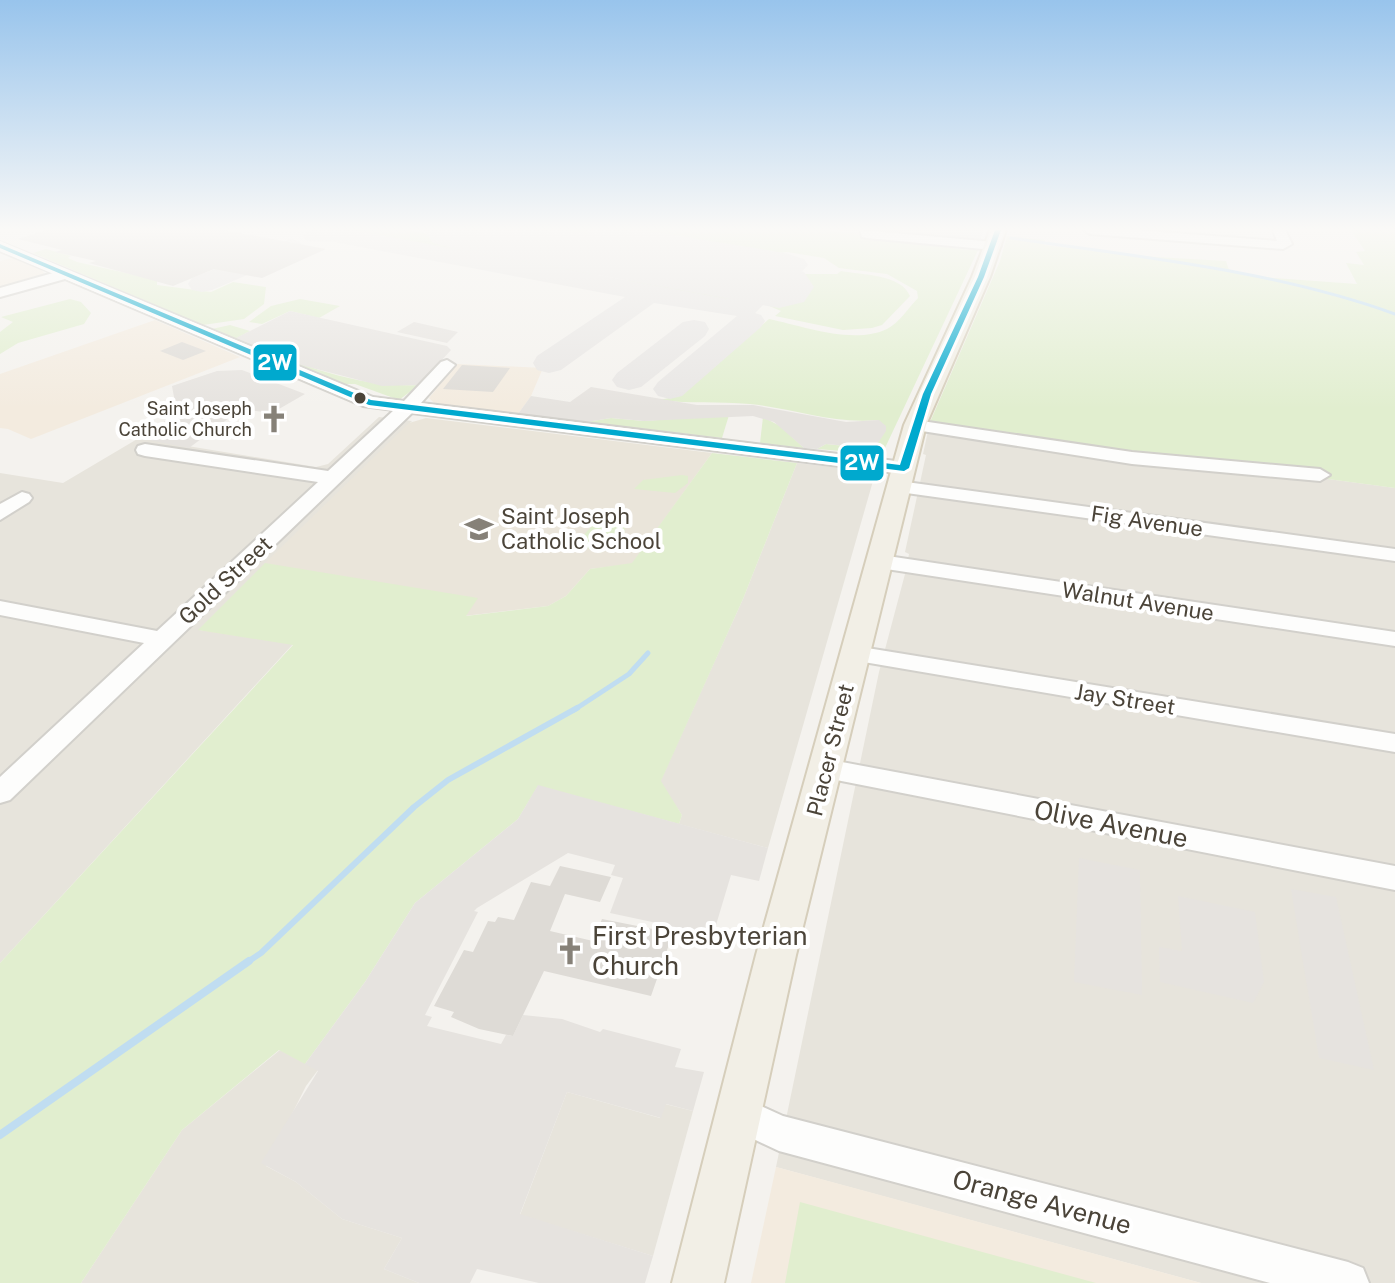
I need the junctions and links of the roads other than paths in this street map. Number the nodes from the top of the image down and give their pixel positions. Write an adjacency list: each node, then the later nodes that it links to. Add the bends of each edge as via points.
1 (103, 290): 4 (street, Fig Avenue, via 349,396)
2 (974, 290): 5 (main road, Placer Street)
3 (447, 365): 4 (street, Gold Street)
4 (407, 408): 8 (street, Gold Street); 9 (street, Fig Avenue)
5 (915, 425): 7 (street, via 1132,458); 9 (main road, Placer Street)
6 (145, 450): 8 (street)
7 (1320, 475)
8 (333, 478): 15 (street, Gold Street)
9 (902, 478): 12 (street, Fig Avenue); 13 (main road, Placer Street)
10 (22, 498): 11 (street)
11 (0, 514)
12 (1395, 555)
13 (881, 562): 16 (street, Walnut Avenue); 17 (main road, Placer Street)
14 (0, 608): 15 (street)
15 (162, 639): 20 (street, Gold Street)
16 (1395, 639)
17 (855, 654): 18 (street, Jay Street); 19 (main road, Placer Street)
18 (1395, 743)
19 (826, 769): 21 (street, Olive Avenue); 22 (main road, Placer Street)
20 (0, 793)
21 (1395, 878)
22 (739, 1114): 23 (main road, Placer Street); 24 (street, Orange Avenue, via 779,1133)
23 (698, 1283)
24 (1348, 1283)

